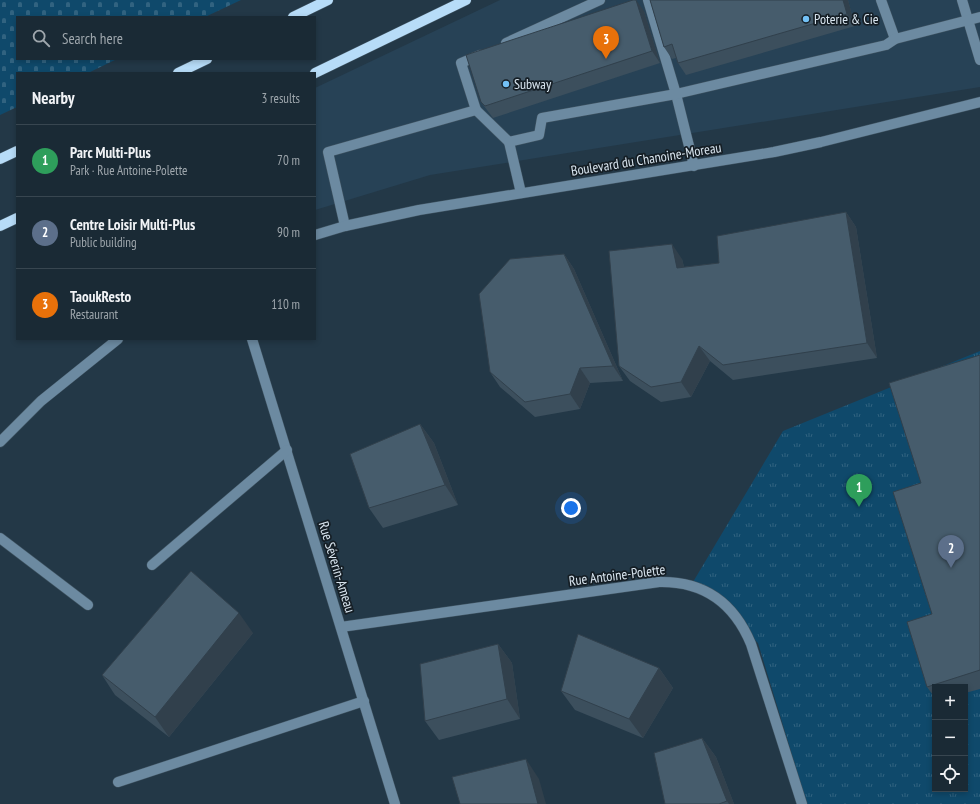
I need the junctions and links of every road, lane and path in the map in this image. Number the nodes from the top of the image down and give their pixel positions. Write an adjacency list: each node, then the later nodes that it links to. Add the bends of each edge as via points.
1 (328, 0): 7 (main road)
2 (466, 0): 14 (main road)
3 (600, 0): 17 (street, via 461,64)
4 (648, 0): 15 (street)
5 (882, 0): 10 (street)
6 (962, 0): 9 (street)
7 (295, 16)
8 (980, 17): 9 (street)
9 (968, 20): 10 (street); 12 (street)
10 (895, 39): 15 (street, via 886,45)
11 (204, 60): 13 (main road)
12 (980, 60)
13 (180, 72)
14 (316, 73)
15 (676, 94): 18 (street, via 542,118 539,135); 21 (street)
16 (980, 102): 21 (street, Boulevard du Chanoine-Moreau, via 821,142)
17 (476, 110): 18 (street); 25 (street, via 328,152)
18 (509, 142): 22 (street)
19 (16, 151): 20 (main road)
20 (0, 159)
21 (694, 166): 22 (street, Boulevard du Chanoine-Moreau)
22 (521, 192): 25 (street, Boulevard du Chanoine-Moreau)
23 (16, 218): 24 (main road)
24 (0, 226)
25 (345, 226): 26 (street, Boulevard du Chanoine-Moreau)
26 (316, 235)
27 (117, 340): 29 (street, via 41,401)
28 (252, 340): 30 (street, Rue Séverin-Ameau)
29 (0, 442)
30 (286, 450): 32 (street); 34 (street, Rue Séverin-Ameau)
31 (0, 538): 33 (street)
32 (152, 565)
33 (88, 605)
34 (341, 627): 35 (street, Rue Séverin-Ameau); 38 (street, Rue Antoine-Polette, via 659,582 674,582 706,590 728,607 745,630)
35 (364, 701): 36 (street); 37 (street, Rue Séverin-Ameau)
36 (118, 782)
37 (395, 804)
38 (802, 804)

